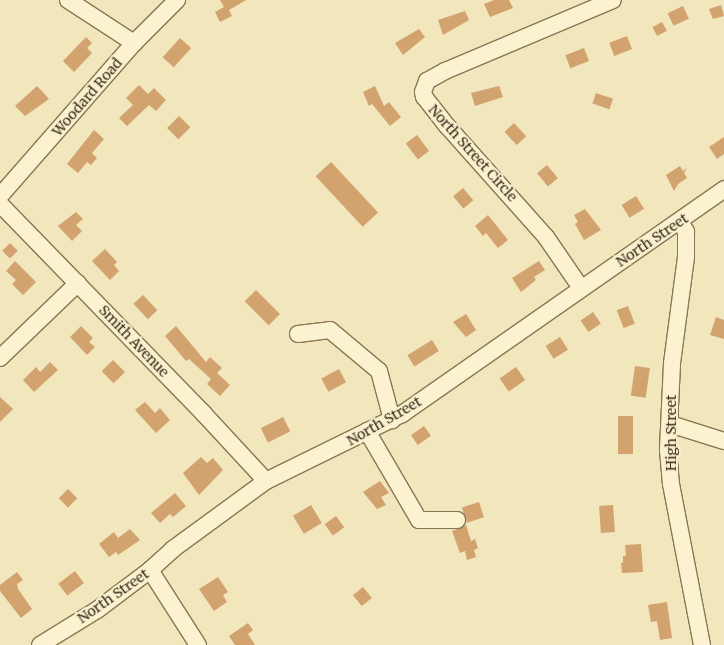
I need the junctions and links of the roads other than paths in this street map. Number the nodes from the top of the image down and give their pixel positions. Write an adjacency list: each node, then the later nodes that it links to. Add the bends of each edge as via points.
1 (68, 0): 4 (street)
2 (177, 0): 4 (street, Woodard Road)
3 (613, 0): 10 (street, North Street Circle, via 446,71 427,81 423,92 424,97 447,126 546,238)
4 (134, 43): 6 (street, Woodard Road)
5 (724, 189): 8 (street, North Street)
6 (0, 196)
7 (0, 204): 9 (street, Smith Avenue)
8 (680, 221): 10 (street, North Street); 14 (street, High Street, via 686,232 686,257 672,364)
9 (78, 283): 12 (street); 17 (street, Smith Avenue)
10 (581, 288): 13 (street, North Street)
11 (298, 334): 13 (street, via 330,330 379,371)
12 (0, 358)
13 (392, 420): 15 (street, North Street)
14 (670, 424): 16 (street); 22 (street, High Street, via 671,484)
15 (367, 431): 17 (street, North Street); 18 (street, via 419,520)
16 (724, 440)
17 (266, 481): 19 (street, North Street, via 173,549)
18 (457, 520)
19 (150, 570): 20 (street, North Street, via 97,610); 21 (street)
20 (40, 645)
21 (198, 645)
22 (702, 645)

